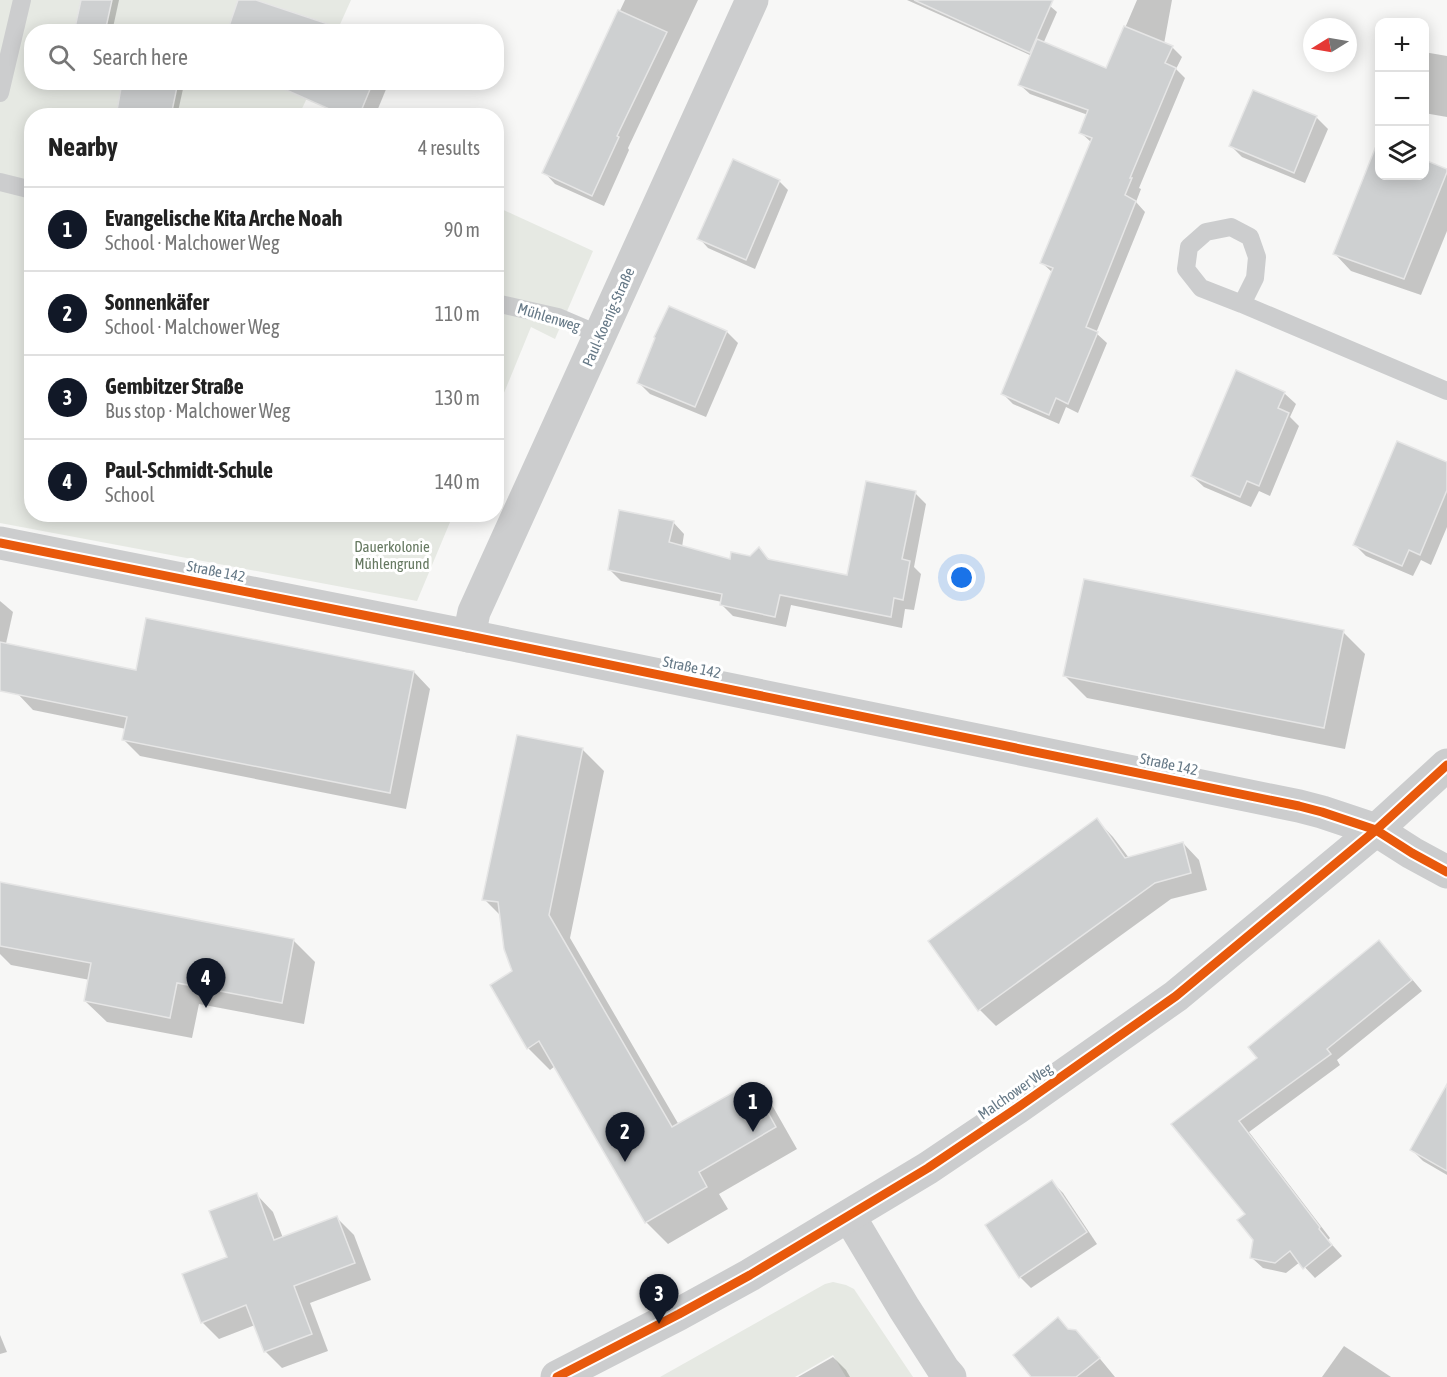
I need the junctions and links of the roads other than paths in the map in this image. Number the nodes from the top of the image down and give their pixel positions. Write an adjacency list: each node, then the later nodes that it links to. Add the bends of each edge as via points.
1 (22, 0): 3 (lane)
2 (752, 0): 8 (street, Paul-Koenig-Straße)
3 (0, 93)
4 (0, 182): 5 (lane)
5 (24, 188)
6 (1242, 304): 6 (lane, via 1201,288 1186,269 1189,247 1206,232 1231,227 1250,237 1257,257 1255,278); 9 (lane)
7 (504, 305): 8 (lane, Mühlenweg, via 558,317)
8 (600, 335): 11 (street, Paul-Koenig-Straße, via 474,612)
9 (1447, 391)
10 (0, 543): 11 (street, Straße 142)
11 (469, 636): 13 (street, Straße 142, via 1299,806)
12 (1447, 765): 13 (street, Malchower Weg)
13 (1376, 830): 14 (street, Straße 142); 15 (street, Malchower Weg, via 1176,996 928,1168)
14 (1447, 872)
15 (849, 1216): 16 (street, Malchower Weg, via 720,1292); 17 (street)
16 (557, 1377)
17 (950, 1377)

